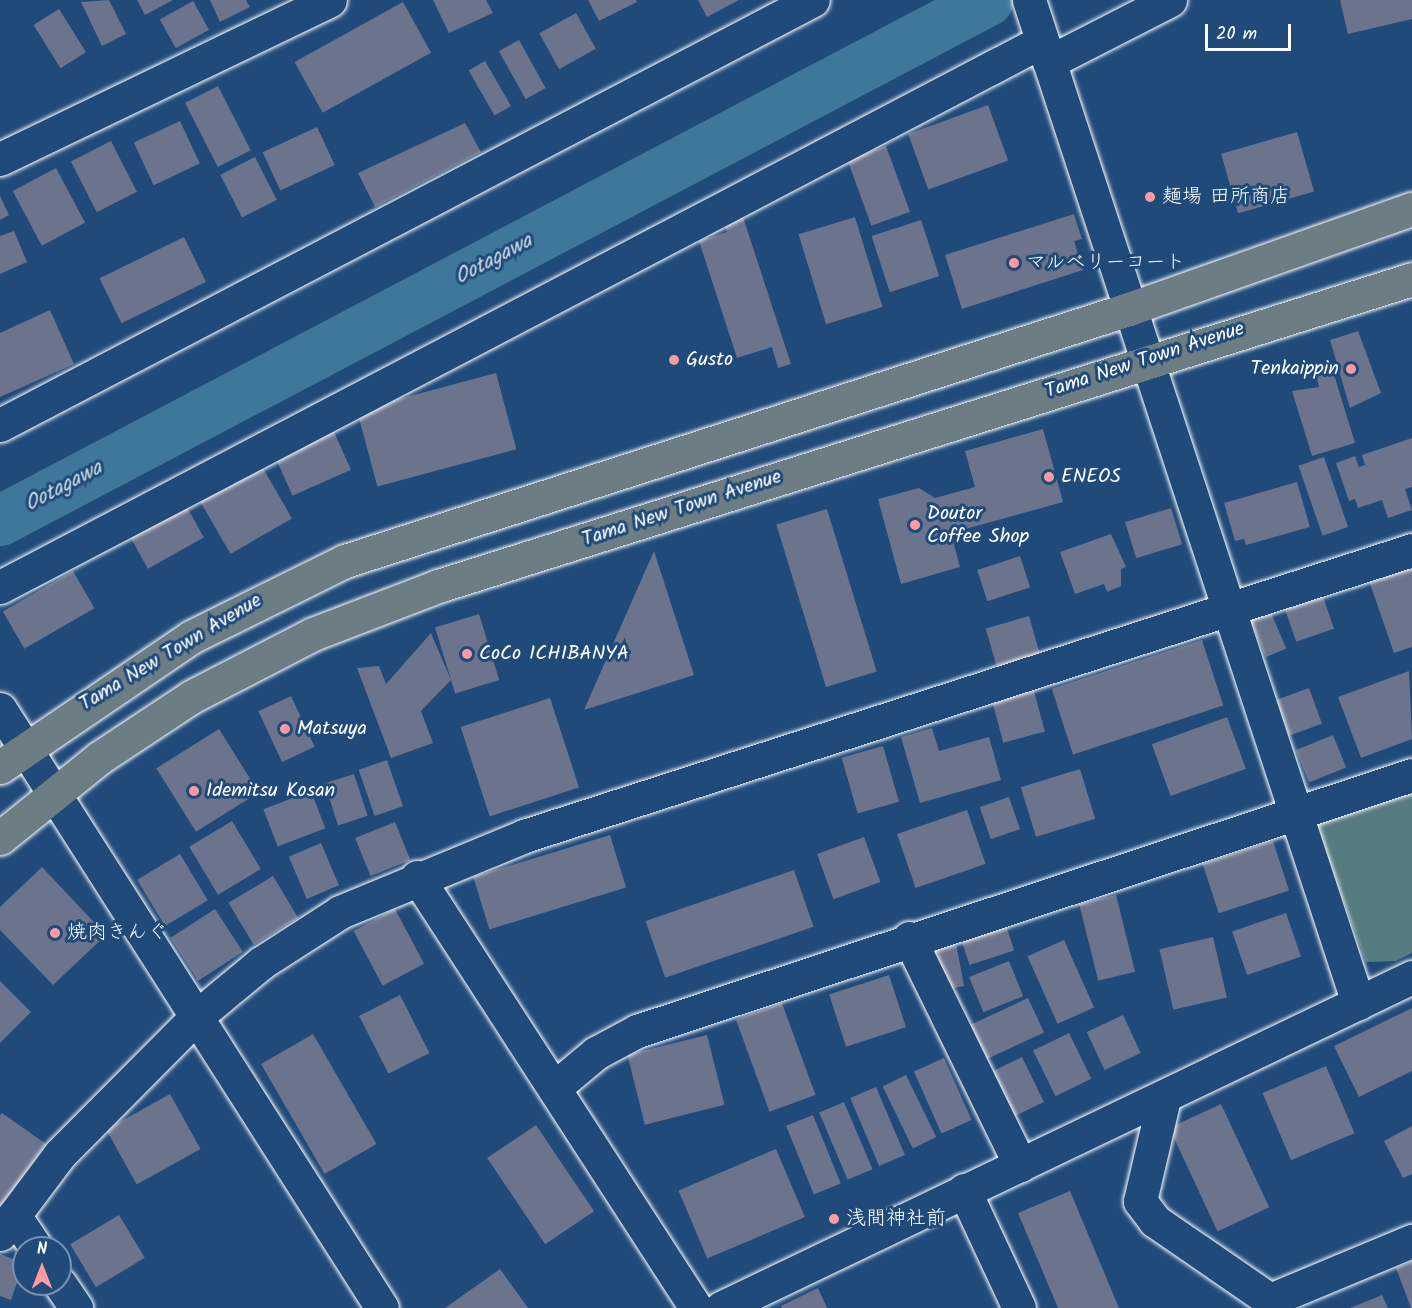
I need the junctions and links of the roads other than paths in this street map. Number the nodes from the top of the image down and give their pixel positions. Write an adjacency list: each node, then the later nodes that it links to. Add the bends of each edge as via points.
1 (330, 0): 5 (street)
2 (813, 0): 10 (street)
3 (1170, 0): 4 (street)
4 (1038, 29): 8 (street); 12 (street)
5 (0, 159)
6 (1412, 209): 8 (main road, Tama New Town Avenue)
7 (1412, 279): 9 (main road, Tama New Town Avenue)
8 (1130, 309): 9 (street); 15 (main road, Tama New Town Avenue, via 334,565 191,637)
9 (1146, 360): 13 (street); 17 (main road, Tama New Town Avenue, via 438,586 313,634 191,697)
10 (0, 425)
11 (1412, 550): 13 (street)
12 (0, 587)
13 (1228, 609): 18 (street); 20 (street, via 524,836)
14 (0, 709): 15 (street)
15 (12, 756): 17 (street)
16 (1412, 775): 18 (street)
17 (53, 794): 19 (main road, Tama New Town Avenue); 24 (street)
18 (1297, 812): 21 (street); 23 (street)
19 (0, 838)
20 (417, 877): 24 (street, via 340,912 261,963); 25 (street)
21 (909, 938): 25 (street, via 637,1031 596,1053); 27 (street)
22 (1412, 977): 23 (street)
23 (1358, 1003): 26 (street)
24 (196, 1017): 29 (street, via 60,1154); 32 (street)
25 (554, 1088): 33 (street)
26 (1164, 1098): 27 (street); 31 (street, via 1140,1201 1155,1221 1270,1300)
27 (1020, 1165): 28 (street)
28 (964, 1190): 34 (street); 35 (street)
29 (7, 1224): 30 (street)
30 (22, 1236)
31 (1412, 1241)
32 (382, 1308)
33 (696, 1308)
34 (721, 1308)
35 (1019, 1308)

